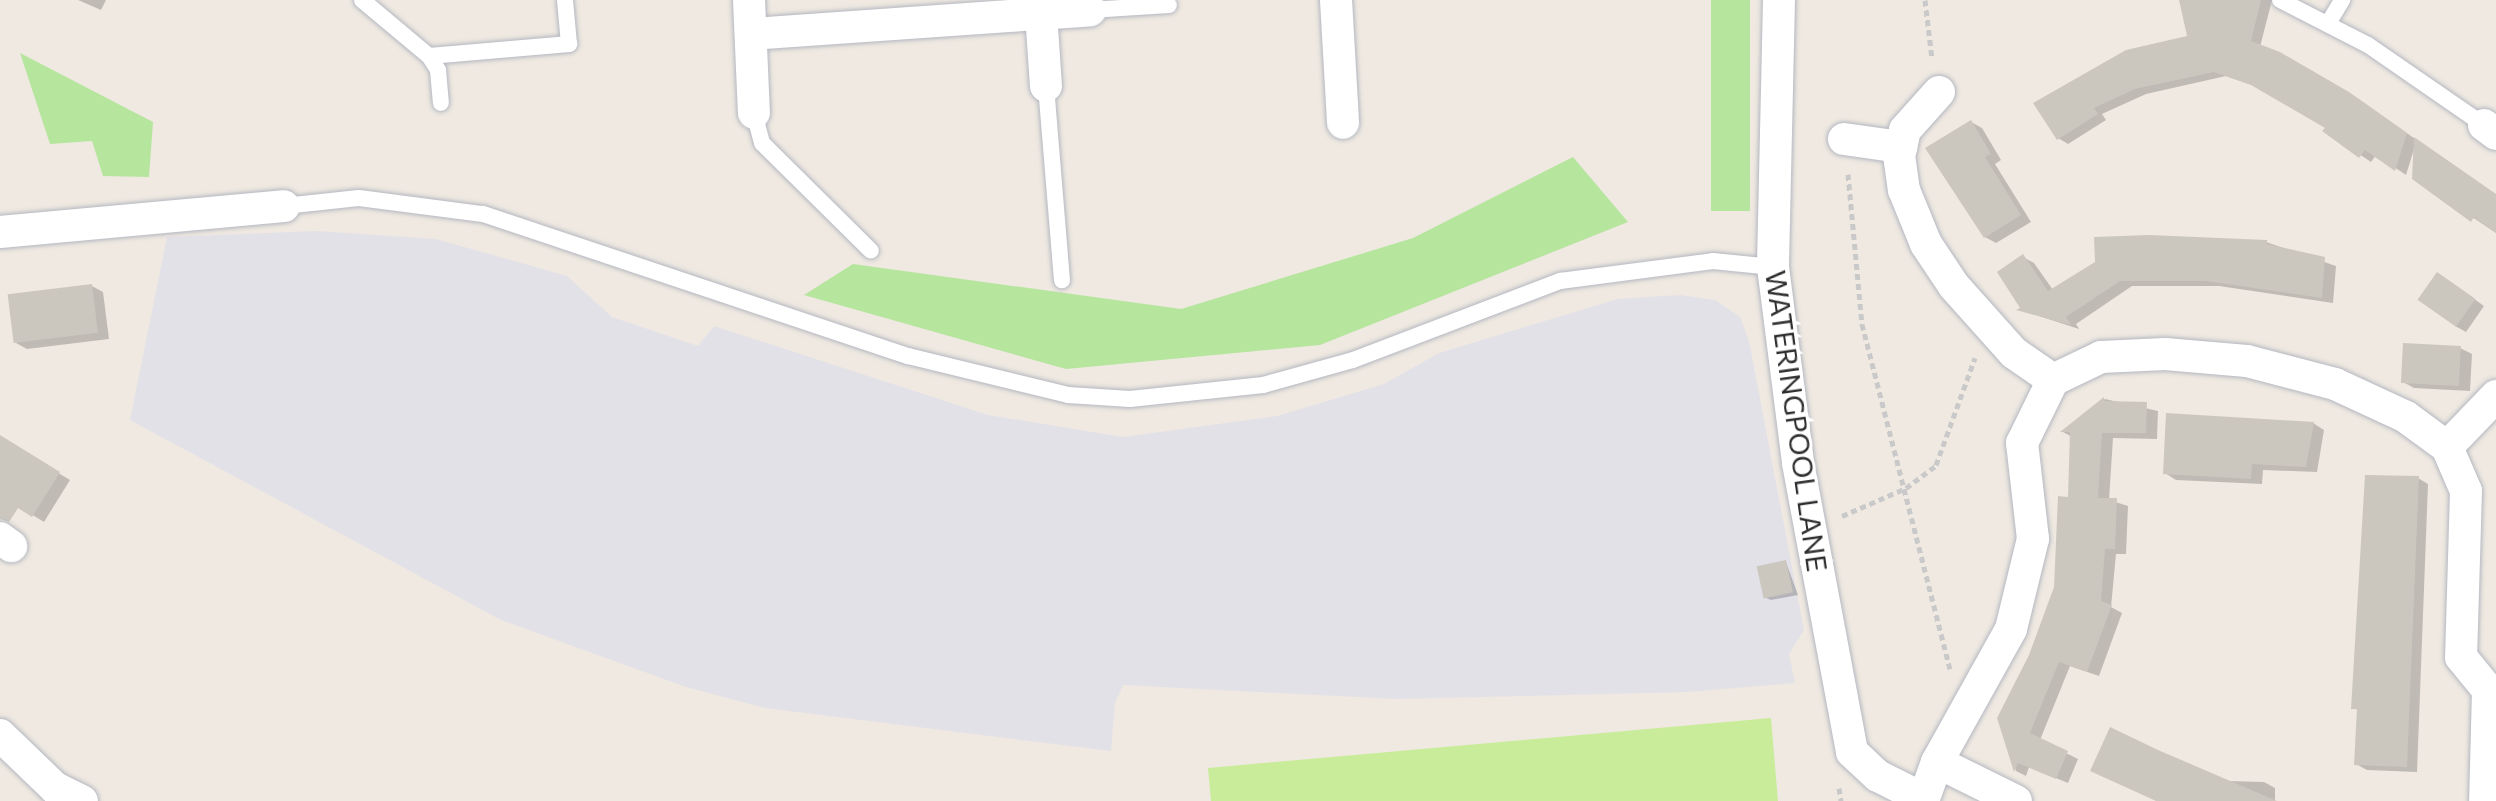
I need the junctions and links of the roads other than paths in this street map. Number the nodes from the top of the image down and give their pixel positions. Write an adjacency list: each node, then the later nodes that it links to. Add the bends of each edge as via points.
1 (362, 0): 13 (lane)
2 (565, 0): 13 (lane, via 569,44)
3 (749, 0): 12 (street)
4 (1336, 0): 18 (street)
5 (1779, 0): 25 (street, WATERINGPOOL LANE)
6 (2280, 0): 11 (lane)
7 (2342, 0): 11 (lane)
8 (1169, 5): 9 (lane)
9 (1090, 10): 10 (street)
10 (1041, 13): 12 (street); 15 (street)
11 (2329, 22): 19 (lane)
12 (751, 34): 17 (street)
13 (429, 56): 16 (lane, via 438,70)
14 (1937, 82): 21 (street, via 1905,130)
15 (1046, 86): 26 (lane)
16 (441, 103)
17 (754, 113): 24 (lane, via 762,143)
18 (1343, 123)
19 (2490, 130)
20 (1844, 139): 21 (street)
21 (1901, 147): 27 (street, via 1904,190 1926,244 2014,353)
22 (284, 206): 23 (street); 25 (lane, via 359,198 483,214 908,356 1068,395 1130,399 1263,385 1353,360 1560,281 1713,261)
23 (0, 232)
24 (871, 251)
25 (1773, 267): 34 (street, WATERINGPOOL LANE, via 1798,463 1852,752 1878,776)
26 (1062, 280)
27 (2053, 380): 29 (street, via 2101,357 2165,354 2247,361 2335,384 2406,417); 33 (street, via 2022,443 2033,539 2011,629)
28 (2496, 396): 29 (street)
29 (2447, 447): 30 (street, via 2466,491)
30 (2461, 657): 31 (street); 37 (street, via 2488,690)
31 (2496, 659)
32 (0, 735): 35 (street, via 55,788)
33 (1937, 762): 34 (street); 36 (street)
34 (1923, 800)
35 (82, 801)
36 (2016, 801)
37 (2485, 801)

